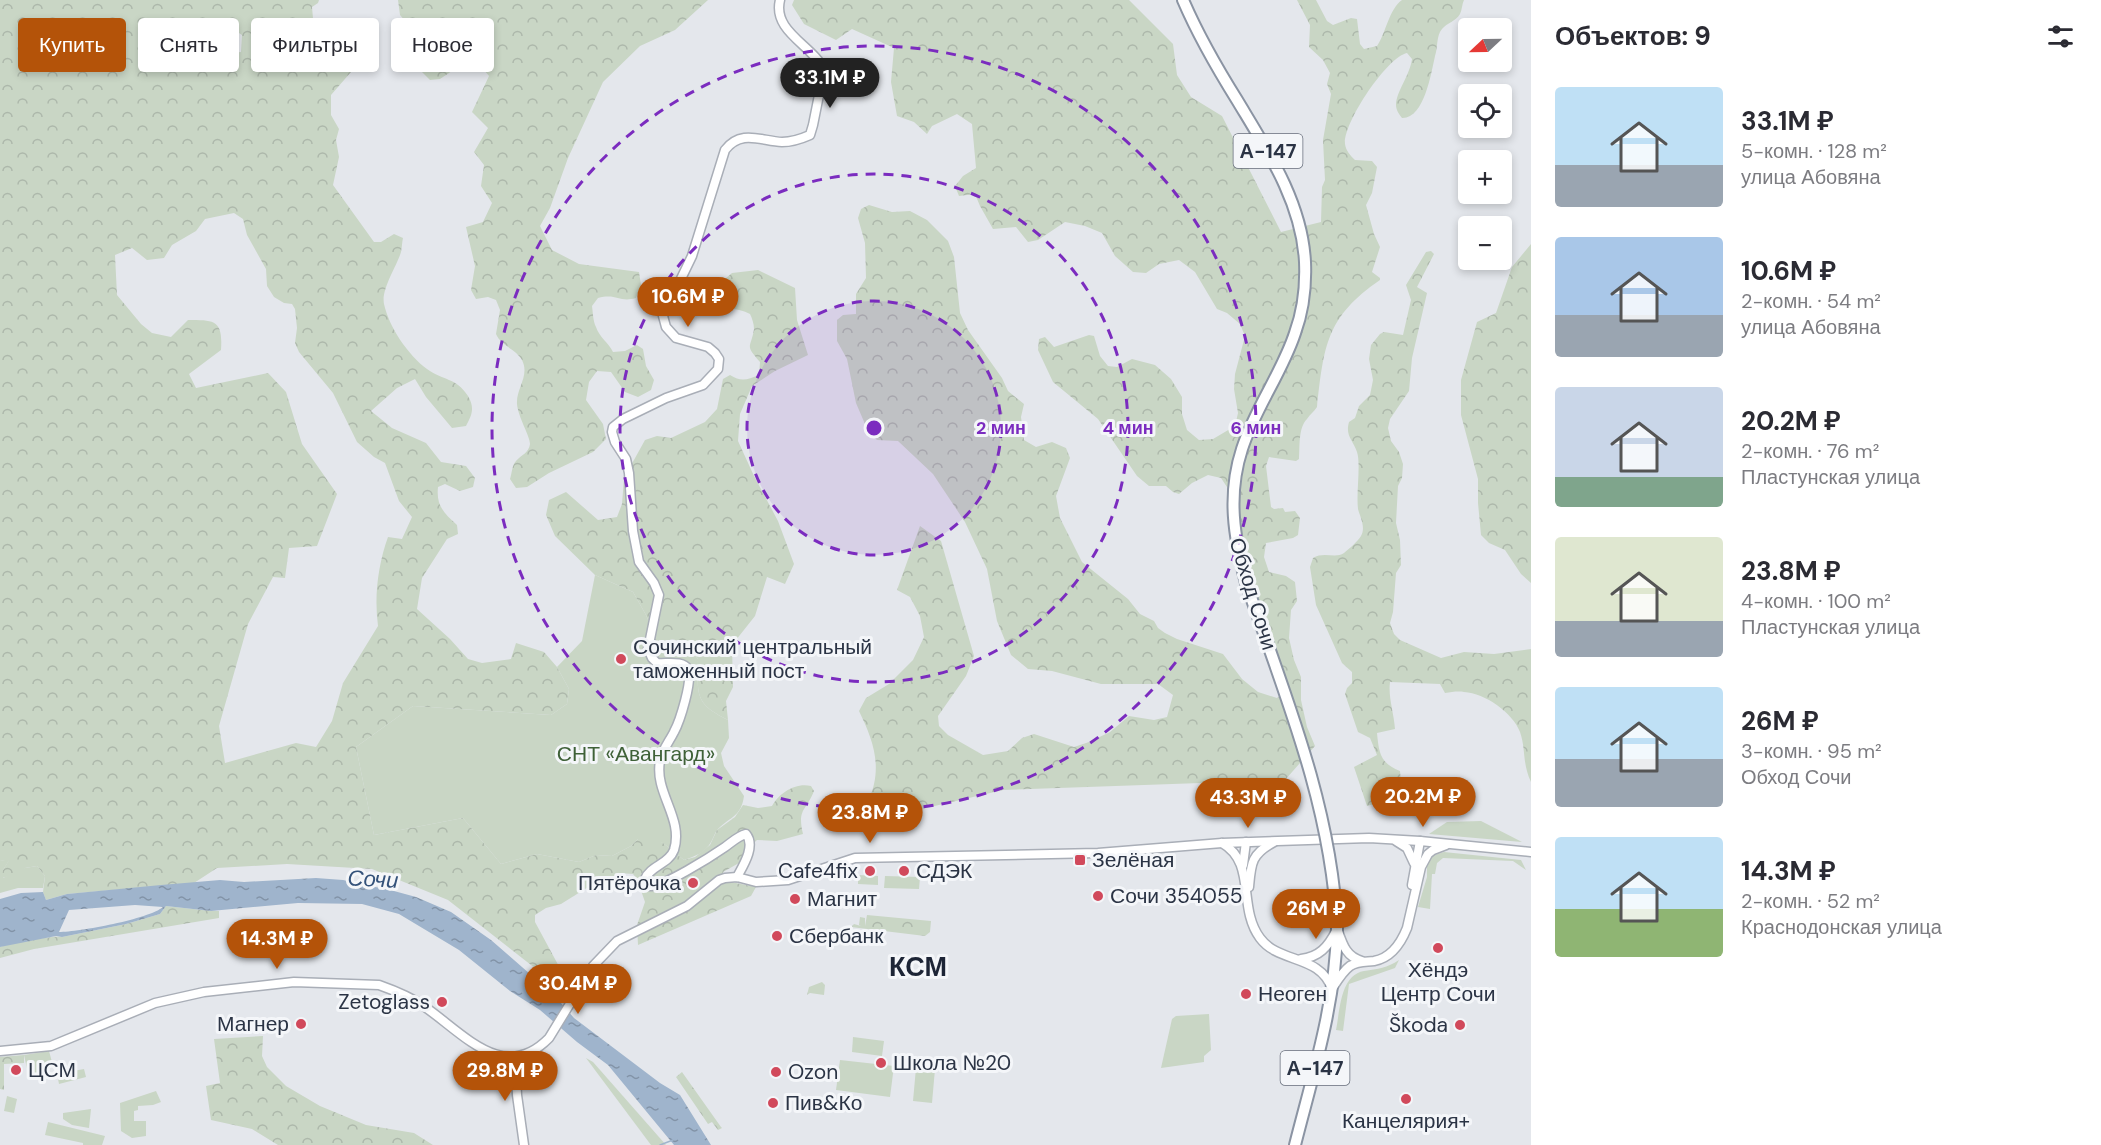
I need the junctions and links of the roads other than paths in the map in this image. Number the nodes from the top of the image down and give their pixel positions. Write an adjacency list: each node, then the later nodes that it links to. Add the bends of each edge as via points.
1 (780, 0): 12 (street, via 786,28 824,70 810,135 782,142 742,138 732,141 725,150 692,256 663,316 666,327 676,338 715,352 718,369 703,385 623,419 612,432 629,473 639,562 659,595 649,653 657,663 681,664 688,670 683,705 659,767 662,790 675,822 674,849 645,879 649,886 661,884 746,834 750,846)
2 (1184, 0): 13 (highway, Обход Сочи / А-147, bridge, via 1208,51 1269,153 1295,209 1303,243 1304,293 1300,312 1289,349 1242,447 1233,490 1234,537 1321,815 1333,873)
3 (1395, 840): 4 (street); 5 (street); 10 (street, via 1407,848)
4 (1275, 841): 6 (street); 11 (street, via 1259,851)
5 (1420, 841): 8 (street); 10 (street, А-147)
6 (1246, 842): 7 (street); 11 (street)
7 (1222, 843): 11 (street); 12 (street, via 1098,853 855,858 788,880 756,882)
8 (1450, 844): 9 (street); 10 (street, via 1433,850)
9 (1531, 852)
10 (1418, 866): 15 (street, А-147, via 1403,937 1381,959)
11 (1246, 867): 14 (street, via 1250,919 1261,939 1277,953)
12 (737, 878): 18 (street, via 719,880 687,906 617,941 585,978 549,1038 540,1047)
13 (1337, 928): 14 (street, via 1322,952); 15 (street, А-147, via 1345,950); 16 (highway, Обход Сочи / А-147)
14 (1299, 959): 16 (street, via 1322,972)
15 (1365, 962): 16 (street, А-147, via 1349,967)
16 (1332, 990): 20 (highway, Обход Сочи / А-147)
17 (0, 1051): 18 (street, via 51,1046 165,999 294,982 379,985 425,1007 480,1048)
18 (516, 1058): 19 (street)
19 (524, 1144)
20 (1295, 1145)

